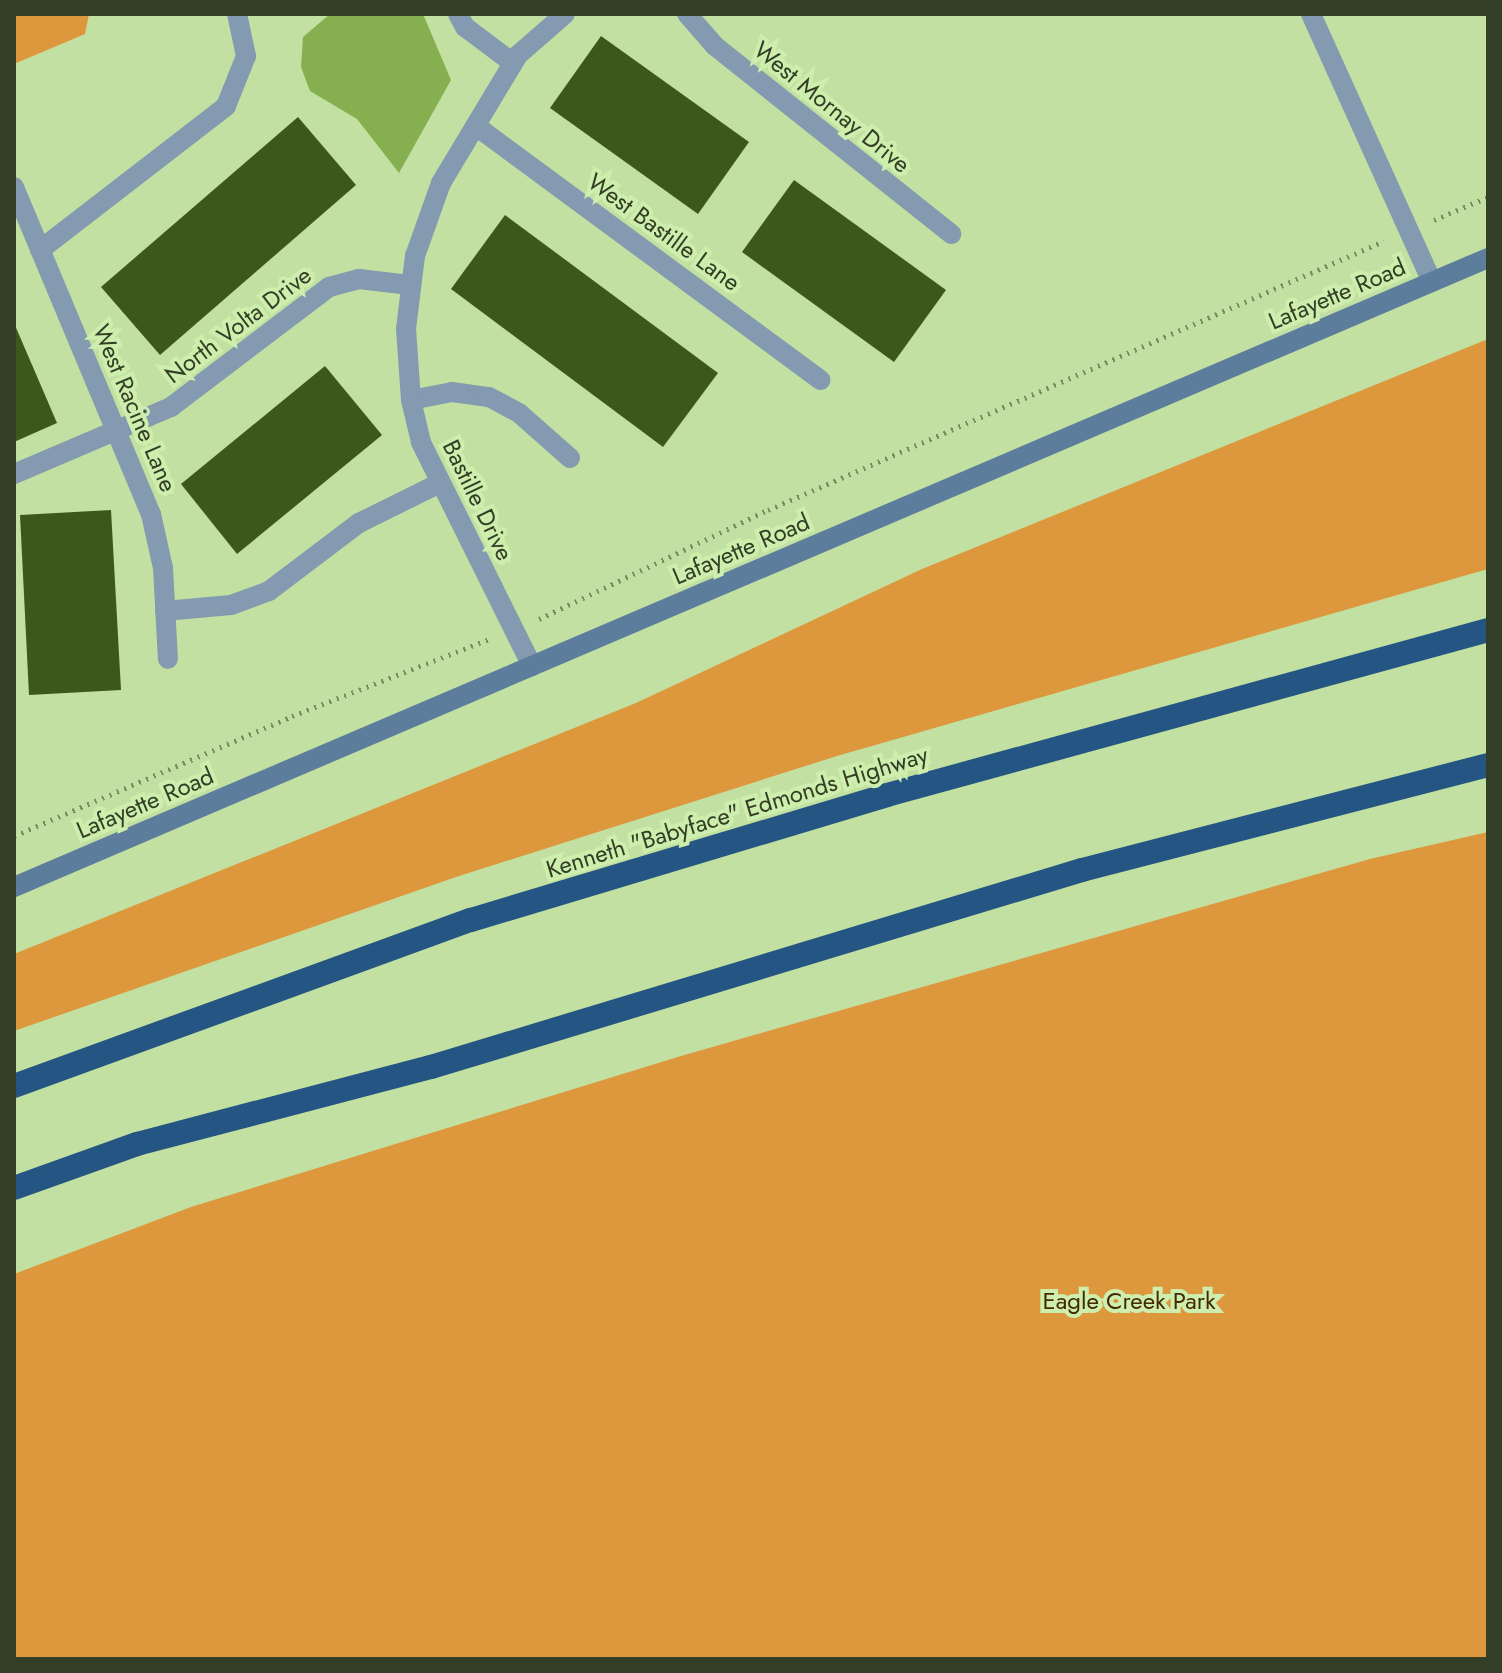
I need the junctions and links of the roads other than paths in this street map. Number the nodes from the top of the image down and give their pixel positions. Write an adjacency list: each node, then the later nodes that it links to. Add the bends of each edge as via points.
1 (237, 14): 10 (street, via 246,56 226,106)
2 (458, 14): 6 (street, via 465,27)
3 (565, 14): 6 (street, Bastille Drive, via 533,37)
4 (1311, 14): 12 (street)
5 (694, 16): 9 (street, West Mornay Drive, via 715,46)
6 (513, 63): 7 (street, Bastille Drive)
7 (476, 126): 13 (street, Bastille Drive, via 441,183 418,242); 14 (street, West Bastille Lane)
8 (14, 187): 10 (street, West Racine Lane)
9 (951, 234)
10 (40, 250): 16 (street, West Racine Lane)
11 (1488, 258): 12 (main road, Lafayette Road)
12 (1432, 282): 23 (main road, Lafayette Road)
13 (410, 285): 15 (street, Bastille Drive, via 405,342); 16 (street, North Volta Drive, via 359,279 329,287 171,407)
14 (821, 380)
15 (411, 400): 17 (street, via 452,392 489,397 519,413); 19 (street, Bastille Drive)
16 (118, 431): 18 (street, North Volta Drive); 20 (street, West Racine Lane, via 159,541)
17 (570, 458)
18 (14, 474)
19 (438, 484): 20 (street, via 359,523 269,591 231,605); 23 (street, Bastille Drive)
20 (165, 611): 22 (street, West Racine Lane)
21 (1488, 630): 26 (highway, Kenneth "Babyface" Edmonds Highway, via 902,790 471,920)
22 (168, 659)
23 (532, 666): 25 (main road, Lafayette Road)
24 (1488, 765): 27 (highway, via 1082,870 431,1067 137,1144)
25 (14, 887)
26 (14, 1086)
27 (14, 1188)

